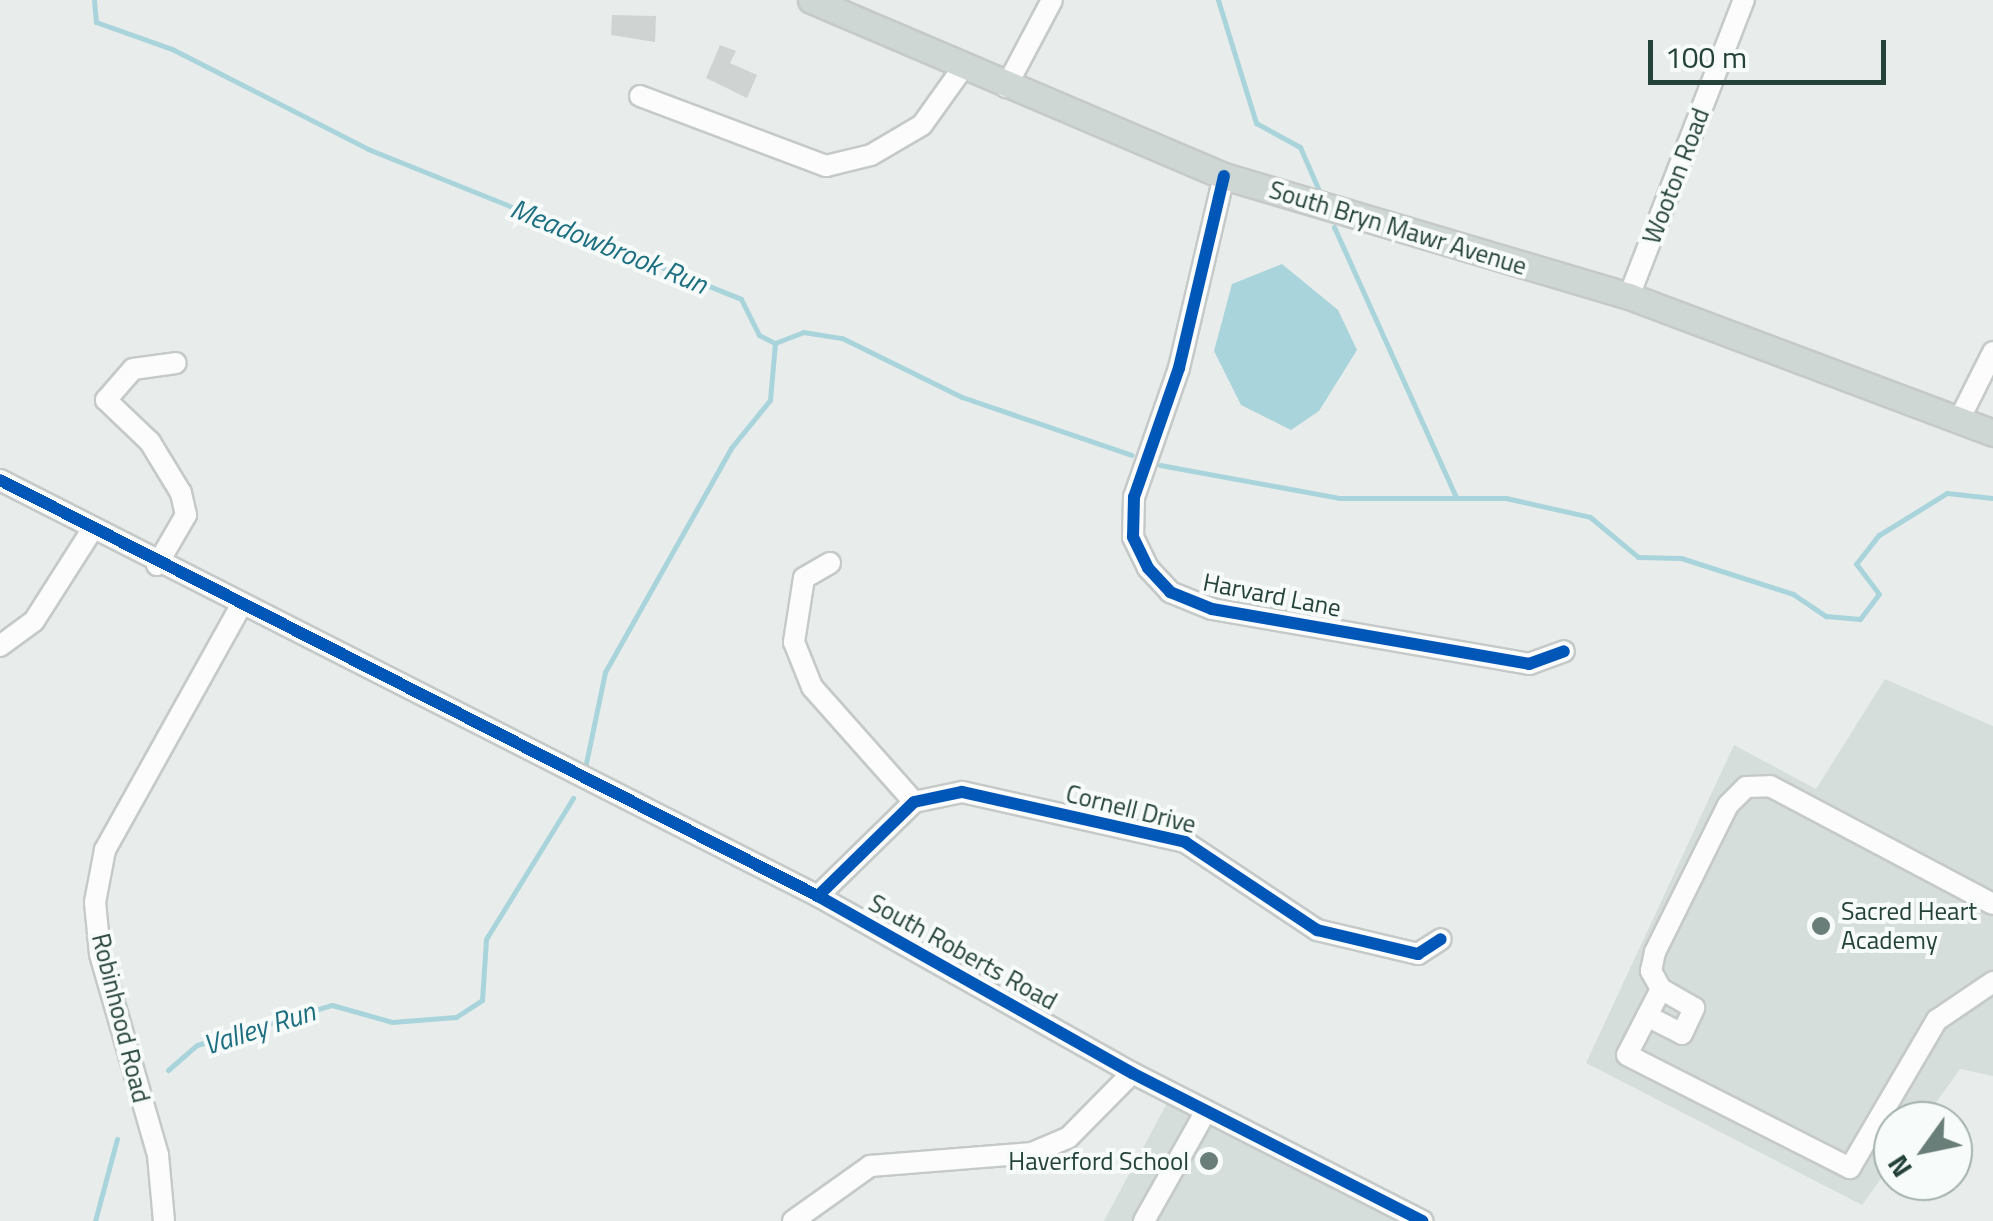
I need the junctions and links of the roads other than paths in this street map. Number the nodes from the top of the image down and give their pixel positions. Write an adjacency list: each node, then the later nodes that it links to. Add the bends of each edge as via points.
1 (812, 0): 4 (main road, South Bryn Mawr Avenue)
2 (1052, 0): 5 (street)
3 (1744, 0): 8 (street, Wooton Road)
4 (962, 68): 5 (main road, South Bryn Mawr Avenue); 6 (street, via 922,125 871,156 826,166)
5 (1006, 87): 7 (main road, South Bryn Mawr Avenue)
6 (640, 96)
7 (1224, 176): 8 (main road, South Bryn Mawr Avenue); 19 (street, Harvard Lane, via 1179,368 1134,497 1133,537 1148,568 1170,592 1212,609 1529,664)
8 (1629, 296): 11 (main road, South Bryn Mawr Avenue)
9 (1993, 352): 11 (street)
10 (176, 363): 16 (street, via 134,369 106,400 150,442 181,493 186,515)
11 (1959, 420): 12 (main road, South Bryn Mawr Avenue)
12 (1993, 433)
13 (0, 480): 14 (street, South Roberts Road)
14 (92, 530): 16 (street, South Roberts Road); 18 (street, via 34,621)
15 (830, 563): 20 (street, via 804,578 794,642 812,687)
16 (157, 565): 17 (street, South Roberts Road)
17 (239, 609): 21 (street, South Roberts Road); 29 (street, Robinhood Road, via 105,850 95,902 100,954 158,1155)
18 (0, 646)
19 (1564, 651)
20 (914, 802): 21 (street); 23 (street, Cornell Drive, via 962,792 1186,842 1317,930 1418,954)
21 (818, 896): 27 (street, South Roberts Road)
22 (1993, 904): 25 (street, via 1770,786 1746,788 1728,805 1655,952 1651,971)
23 (1441, 939)
24 (1993, 982): 26 (street, via 1937,1020 1850,1168 1627,1055)
25 (1661, 989): 26 (street); 26 (street, via 1694,1008 1682,1034)
26 (1647, 1016)
27 (1132, 1073): 28 (street, South Roberts Road); 30 (street, via 1068,1138 1032,1153 870,1166)
28 (1206, 1111): 31 (street); 32 (street, South Roberts Road)
29 (164, 1221)
30 (793, 1221)
31 (1144, 1221)
32 (1422, 1221)

